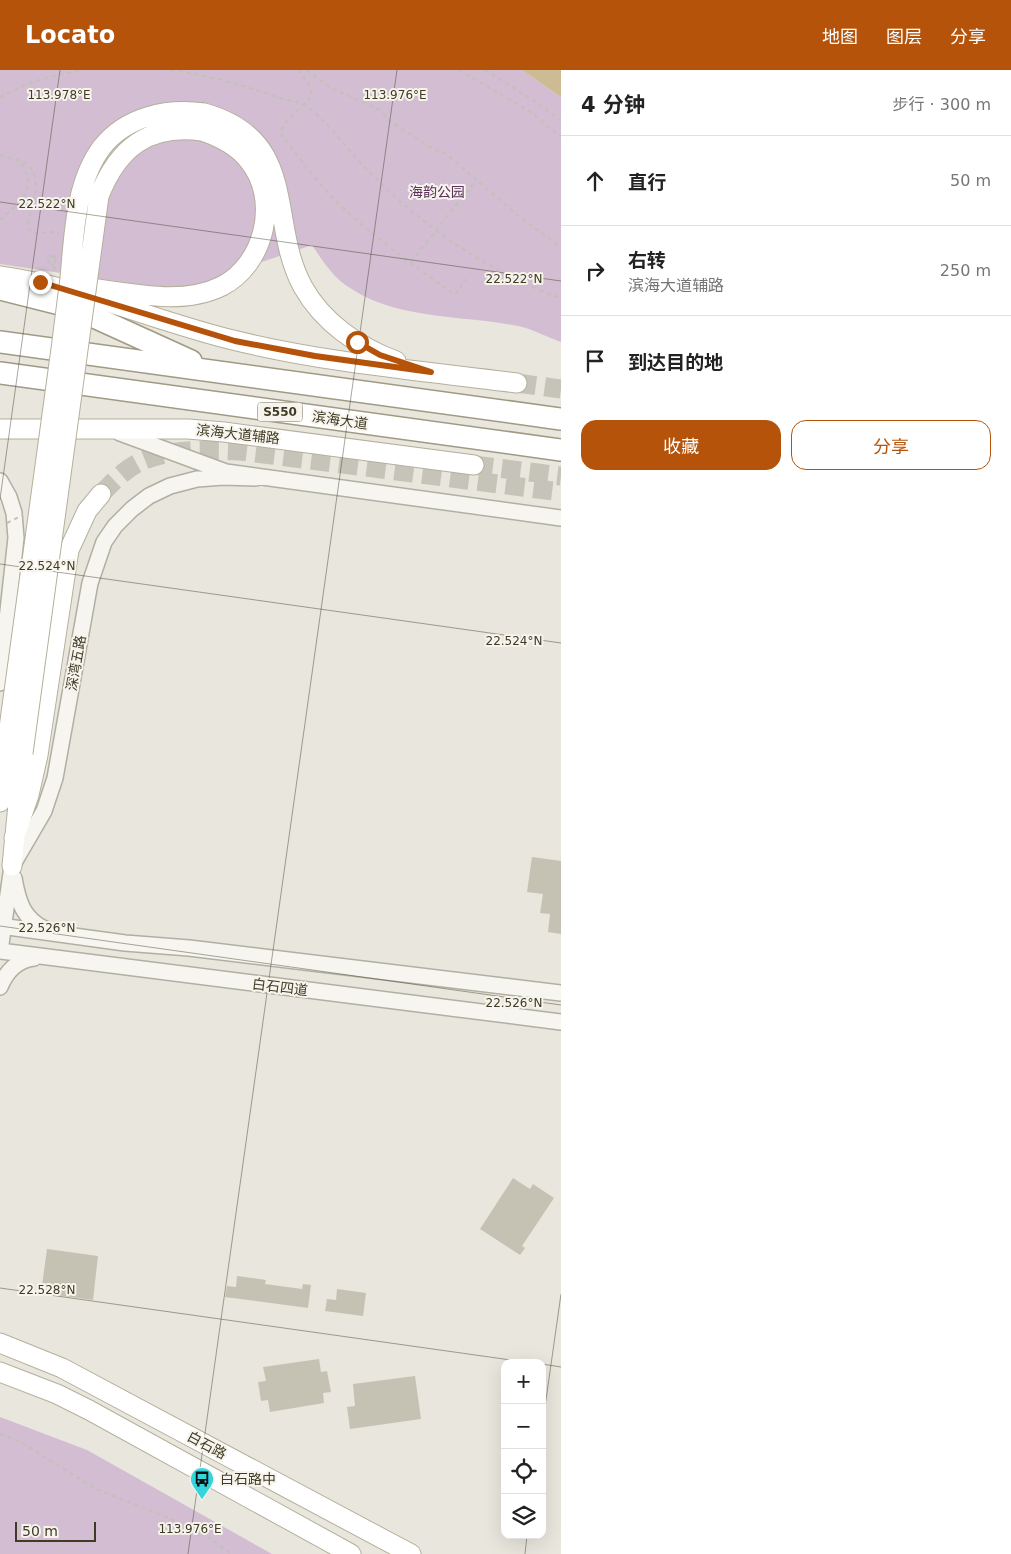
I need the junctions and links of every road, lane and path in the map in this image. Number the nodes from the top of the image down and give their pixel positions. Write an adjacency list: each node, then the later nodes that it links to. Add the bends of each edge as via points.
1 (79, 70): 7 (path, via 31,82)
2 (171, 70): 8 (path, via 227,80)
3 (298, 70): 8 (path, via 308,83 312,96)
4 (307, 70): 14 (path, via 329,87 378,109 390,121 445,153)
5 (459, 70): 11 (path, via 529,111)
6 (486, 70): 9 (path)
7 (0, 97)
8 (305, 105): 16 (path, via 330,127 359,161); 20 (path, via 286,122 280,133 340,204)
9 (561, 121)
10 (203, 122): 22 (main road, via 249,160 259,176 265,198 265,223 259,245 234,278 206,292 169,297); 27 (main road, via 219,117 251,138 262,152 279,191 295,268 303,287 318,308 335,326 365,346 406,365); 41 (main road, bridge, via 186,129 165,130 128,149 117,160 99,196)
11 (561, 137)
12 (0, 155): 13 (path)
13 (19, 161): 15 (path, via 27,174 26,193); 17 (path, via 33,174 35,197 28,229 37,233 56,232)
14 (476, 180): 16 (path); 18 (path)
15 (0, 220)
16 (436, 230): 20 (path); 25 (path, via 473,256 517,280)
17 (61, 237)
18 (561, 247)
19 (55, 255): 22 (path, via 54,260 53,265 48,264 49,256 56,257 54,270 59,271)
20 (410, 263): 23 (path, via 455,295)
21 (0, 276): 22 (main road)
22 (44, 276): 27 (main road, via 235,341)
23 (466, 279)
24 (0, 289): 29 (highway, via 72,307 173,354)
25 (561, 298)
26 (0, 342): 29 (highway, S550)
27 (431, 372): 30 (main road)
28 (0, 373): 34 (highway, 滨海大道 / S550)
29 (229, 374): 31 (highway, S550)
30 (517, 383)
31 (561, 419)
32 (0, 429): 33 (main road, 滨海大道辅路)
33 (108, 430): 35 (main road, 滨海大道辅路, via 224,432); 36 (street, via 147,441 204,465)
34 (561, 450)
35 (474, 465)
36 (256, 478): 39 (street); 44 (street, 深湾五路, via 197,479 170,486 132,509 104,542 90,583 55,778 44,811)
37 (0, 481): 40 (street, via 14,513 16,538)
38 (101, 494): 43 (main road, via 87,511 69,550 38,755)
39 (561, 518)
40 (0, 683)
41 (15, 751): 42 (main road); 43 (main road)
42 (0, 802)
43 (14, 838): 44 (main road)
44 (12, 866): 45 (street, 深湾五路); 46 (street, via 18,899 25,914 37,926)
45 (2, 926): 46 (street, 白石四道); 47 (street, 深湾五路)
46 (54, 934): 50 (street, 白石四道)
47 (0, 951): 48 (street, 白石四道)
48 (48, 958): 49 (street, via 31,958 16,964); 51 (street, 白石四道)
49 (0, 987)
50 (561, 993)
51 (561, 1022)
52 (0, 1343): 57 (main road, 白石路, via 62,1368)
53 (0, 1372): 56 (main road, 白石路, via 89,1410)
54 (0, 1434): 55 (path, via 21,1442 96,1490 169,1518 208,1537)
55 (231, 1554)
56 (351, 1554)
57 (411, 1554)

